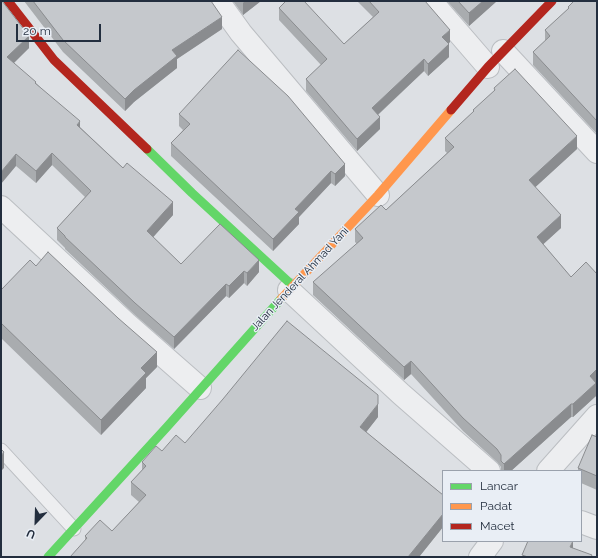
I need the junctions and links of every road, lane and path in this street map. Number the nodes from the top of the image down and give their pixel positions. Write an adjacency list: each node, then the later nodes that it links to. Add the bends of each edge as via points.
1 (8, 1): 10 (main road, via 54,60)
2 (218, 1): 8 (street, via 241,33)
3 (431, 1): 6 (street)
4 (552, 1): 5 (main road, Jalan Jenderal Ahmad Yani)
5 (504, 51): 6 (main road, Jalan Jenderal Ahmad Yani); 7 (street)
6 (488, 67): 8 (main road, Jalan Jenderal Ahmad Yani)
7 (597, 152)
8 (378, 195): 10 (main road, Jalan Jenderal Ahmad Yani)
9 (1, 207): 11 (street)
10 (291, 288): 11 (main road, Jalan Jenderal Ahmad Yani); 14 (street, via 401,394)
11 (200, 388): 18 (main road, Jalan Jenderal Ahmad Yani)
12 (597, 416): 15 (street)
13 (1, 450): 18 (lane)
14 (488, 470)
15 (549, 470)
16 (582, 522): 17 (street)
17 (597, 528)
18 (74, 529): 20 (main road, Jalan Jenderal Ahmad Yani)
19 (491, 542): 21 (street)
20 (48, 557)
21 (480, 557)

